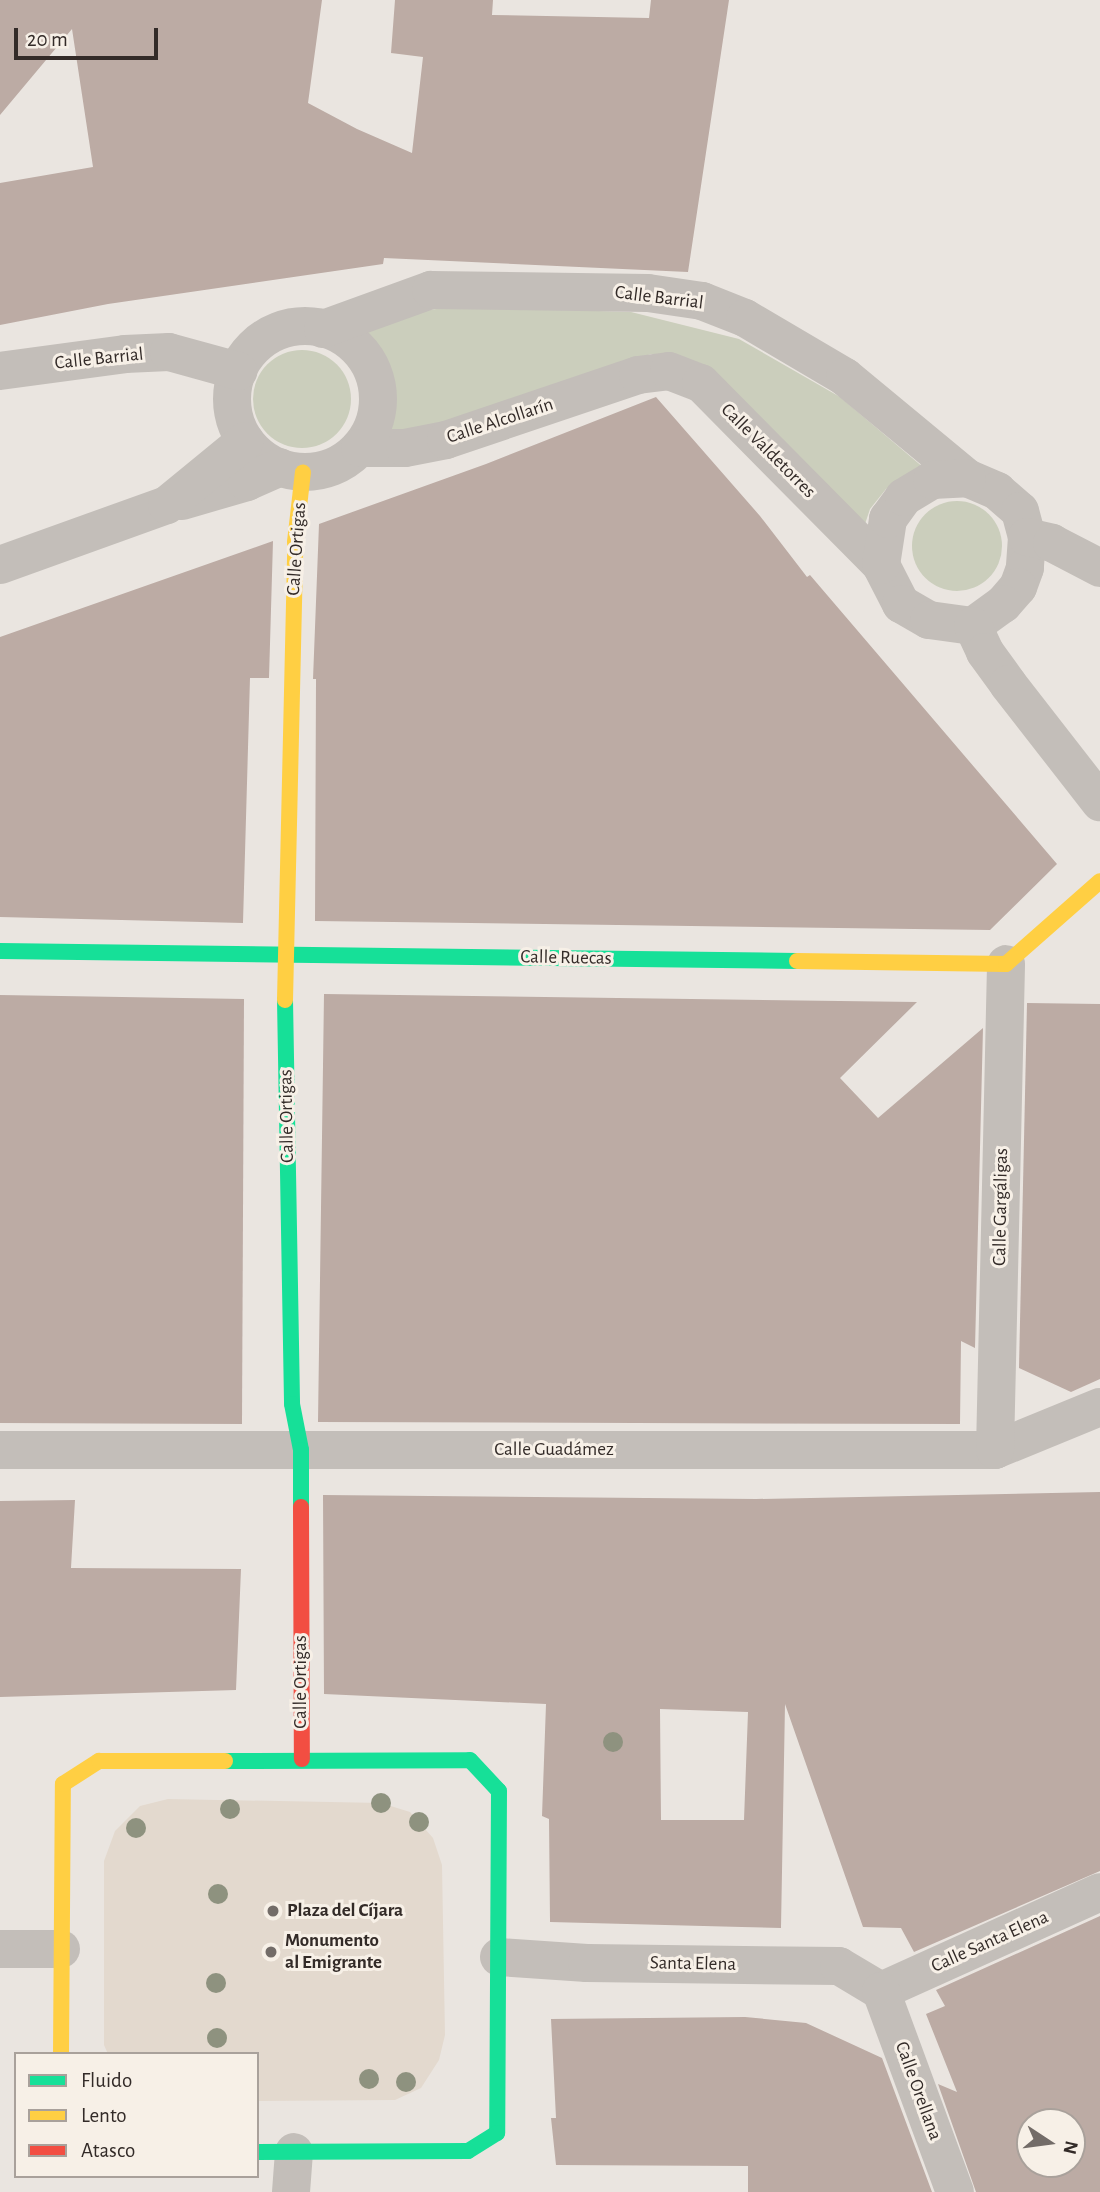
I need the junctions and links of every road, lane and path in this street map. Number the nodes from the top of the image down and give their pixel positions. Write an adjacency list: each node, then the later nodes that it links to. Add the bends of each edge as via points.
1 (323, 329): 3 (street, via 303,326 264,339 248,353); 6 (street, via 345,338 364,356 374,378 378,402 373,426); 8 (street, Calle Barrial, via 431,290 648,293 702,301 745,318 845,377)
2 (0, 371): 3 (street, Calle Barrial, via 169,352)
3 (238, 371): 5 (street, via 232,407)
4 (638, 375): 6 (street, Calle Alcollarín, via 446,440 405,448); 12 (street, Calle Valdetorres, via 669,371 701,383)
5 (245, 441): 7 (street, via 257,455); 9 (street)
6 (360, 447): 7 (street, via 324,470)
7 (291, 470): 9 (street); 18 (street, Calle Ortigas, via 295,542)
8 (967, 478): 10 (street, Calle Barrial, via 997,491); 12 (street, via 932,480 904,497 888,519)
9 (167, 505): 11 (street)
10 (1024, 524): 13 (street, Calle Barrial); 14 (street, via 1025,568 1017,587)
11 (0, 565)
12 (881, 565): 14 (street, Calle Valdetorres, via 901,604 929,620)
13 (1100, 568)
14 (973, 626): 15 (street, via 1008,684)
15 (1100, 802)
16 (1100, 881): 19 (street)
17 (0, 951): 18 (street, Calle Ruecas)
18 (284, 954): 19 (street, Calle Ruecas); 22 (street, Calle Ortigas, via 292,1404)
19 (1006, 964): 23 (street, Calle Gargáligas)
20 (1100, 1407): 23 (street, Calle Guadámez)
21 (0, 1450): 22 (street, Calle Guadámez)
22 (301, 1450): 23 (street, Calle Guadámez); 24 (street, Calle Ortigas)
23 (995, 1450)
24 (302, 1759): 26 (street, via 99,1761 63,1784); 28 (street, via 470,1760 499,1791)
25 (1100, 1892): 29 (street, Calle Santa Elena)
26 (61, 1949): 27 (street); 30 (street)
27 (0, 1950)
28 (499, 1957): 29 (street, Santa Elena, via 587,1963 839,1966); 31 (street, via 497,2133 468,2151)
29 (881, 1991): 33 (street, Calle Orellana)
30 (61, 2052)
31 (276, 2152): 32 (street)
32 (292, 2192)
33 (955, 2192)

